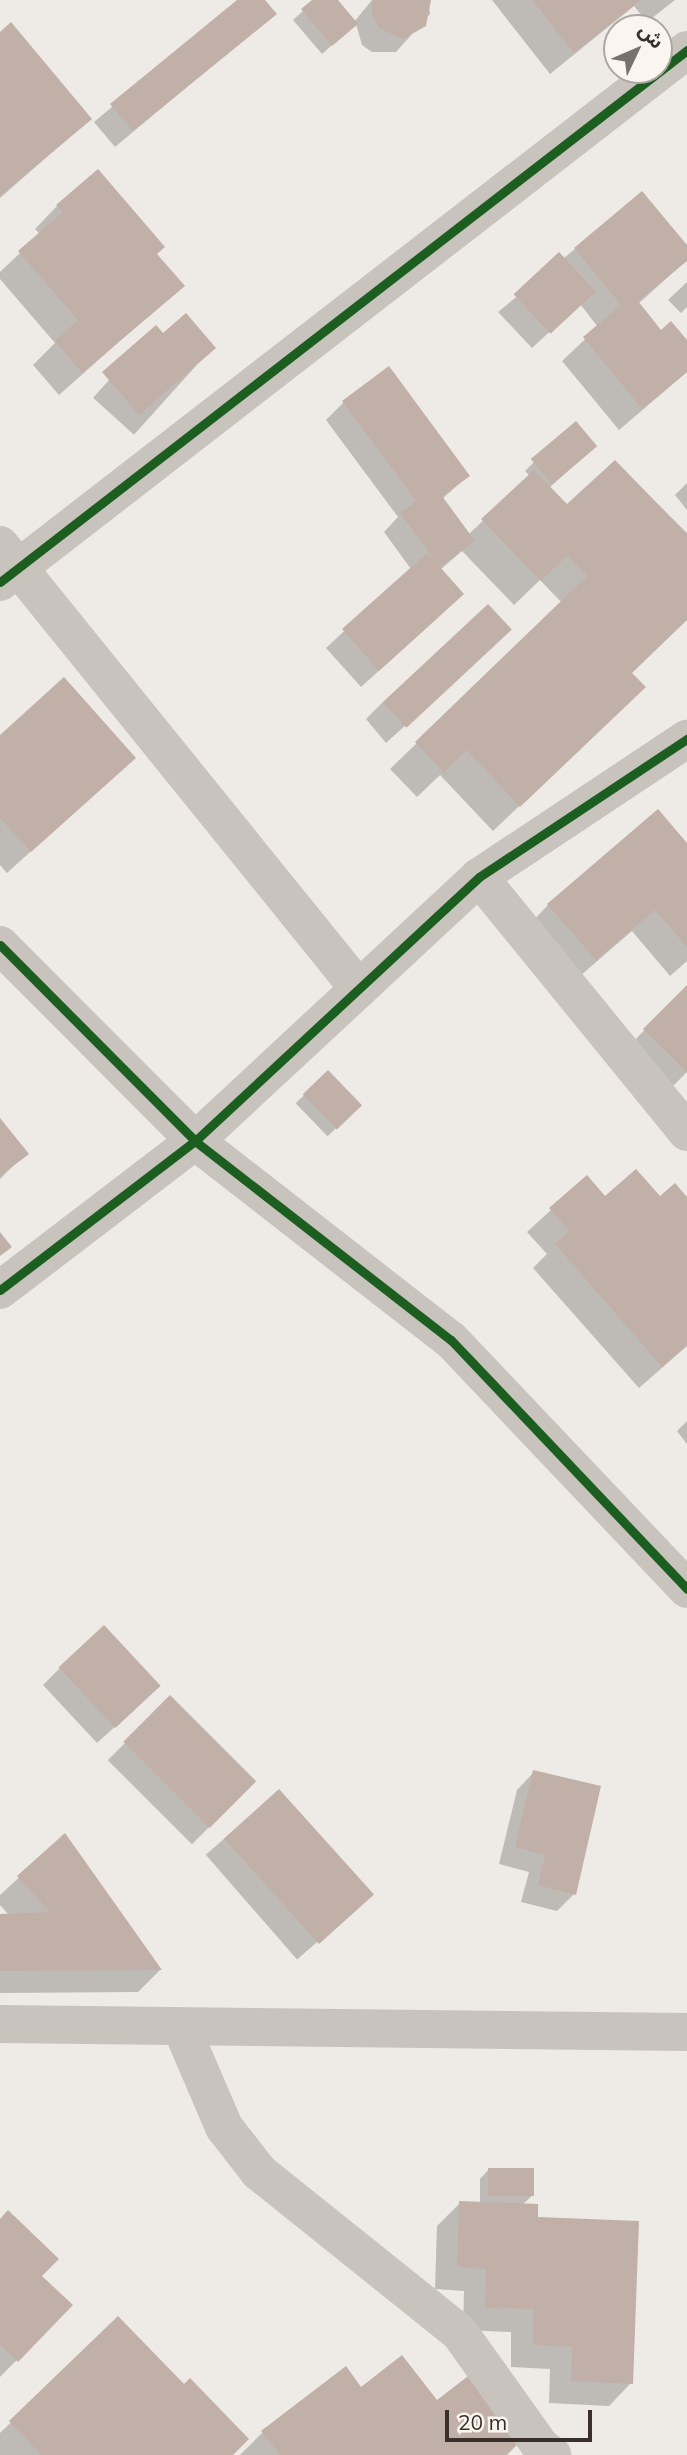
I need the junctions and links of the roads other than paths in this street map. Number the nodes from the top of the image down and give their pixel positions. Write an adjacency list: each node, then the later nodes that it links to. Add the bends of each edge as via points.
1 (687, 50): 2 (street)
2 (6, 565): 6 (street)
3 (687, 739): 4 (street)
4 (479, 877): 6 (street); 7 (street)
5 (0, 945): 8 (street)
6 (359, 989): 8 (street)
7 (687, 1132)
8 (195, 1141): 9 (street); 10 (street, via 451,1340)
9 (0, 1290)
10 (687, 1589)
11 (0, 2024): 12 (street)
12 (182, 2029): 13 (street); 14 (street, via 224,2127 259,2172 459,2332 541,2447)
13 (687, 2032)
14 (552, 2455)

